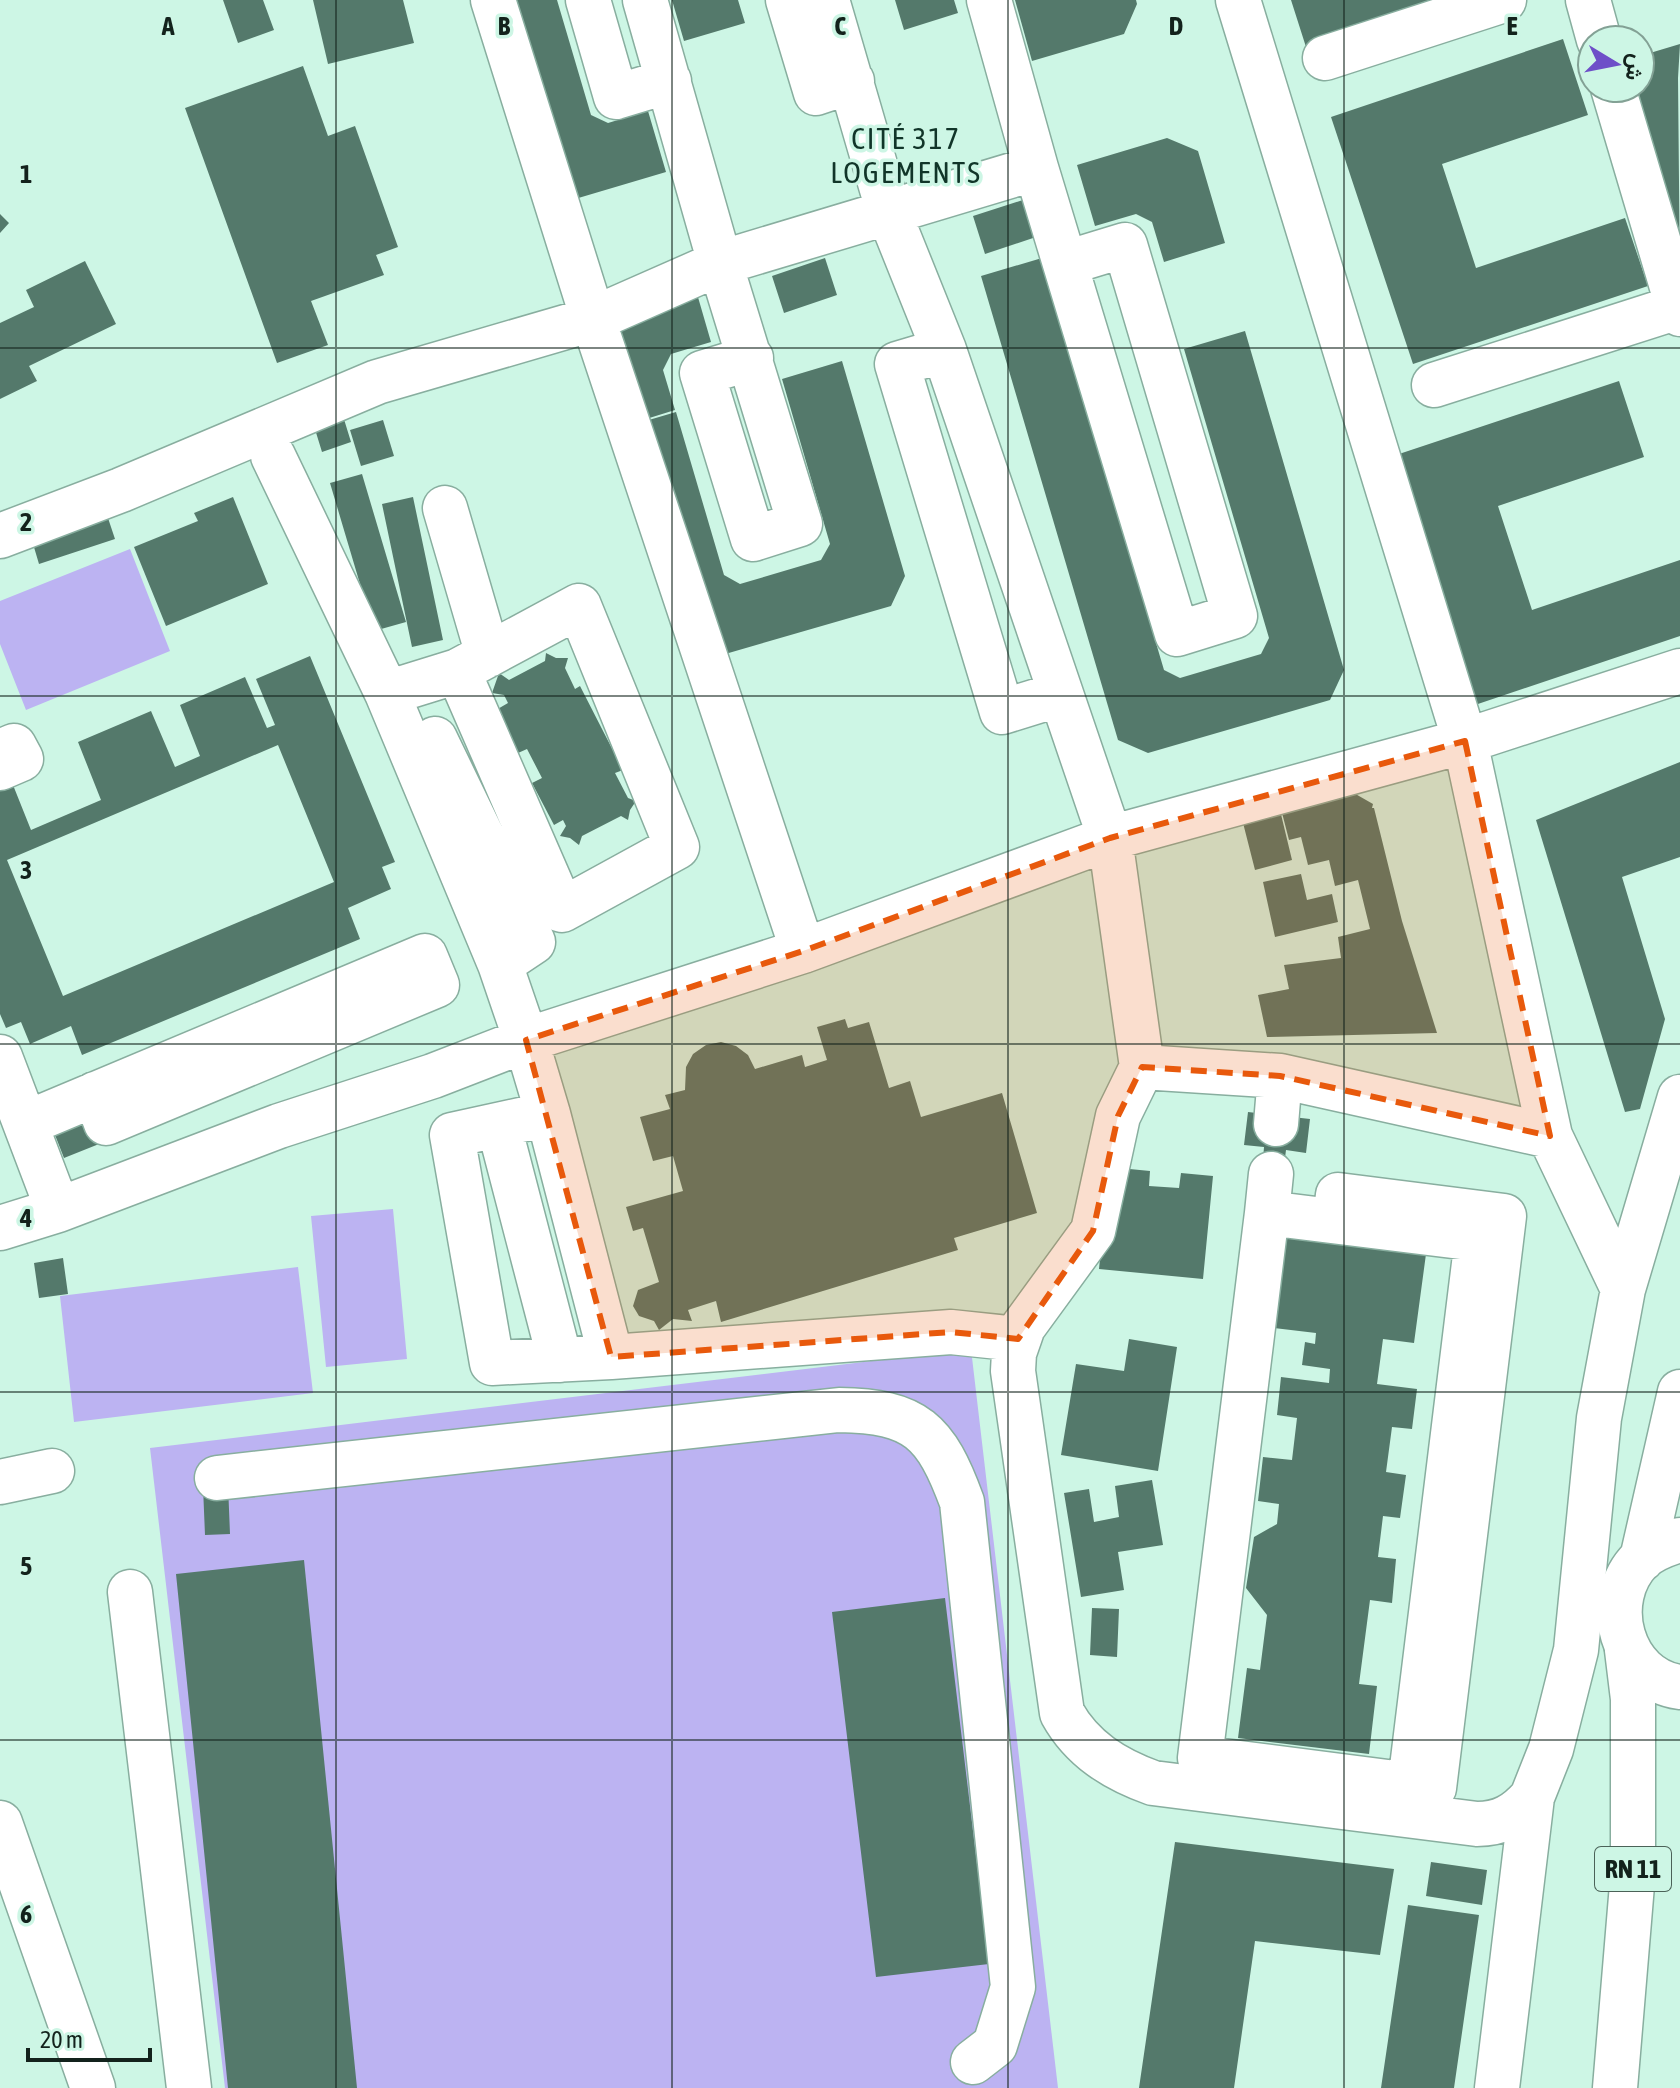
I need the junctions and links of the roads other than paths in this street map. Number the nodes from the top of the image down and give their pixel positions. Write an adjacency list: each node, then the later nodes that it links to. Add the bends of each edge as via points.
1 (493, 0): 20 (main road)
2 (588, 0): 12 (main road, via 616,97)
3 (645, 0): 12 (main road)
4 (788, 0): 13 (main road, via 816,93)
5 (827, 0): 13 (main road)
6 (989, 0): 15 (main road)
7 (1238, 0): 31 (main road)
8 (1504, 0): 11 (main road)
9 (1588, 0): 10 (main road)
10 (1595, 24)
11 (1325, 58)
12 (669, 81): 17 (main road)
13 (852, 81): 16 (main road)
14 (1618, 104): 19 (main road)
15 (1036, 168): 16 (main road); 18 (main road)
16 (889, 213): 17 (main road); 21 (main road)
17 (720, 263): 20 (main road); 22 (main road)
18 (1066, 263): 18 (main road, via 1125,245 1235,616 1177,634)
19 (1679, 311): 23 (main road)
20 (593, 319): 26 (main road, via 377,382); 35 (main road)
21 (944, 350): 30 (main road); 30 (main road, via 897,364 1002,712)
22 (751, 358)
23 (1434, 385)
24 (273, 456): 29 (main road)
25 (445, 508): 27 (main road)
26 (0, 536)
27 (473, 663): 27 (main road, via 579,606 677,847 562,910); 29 (main road)
28 (1680, 671): 31 (main road)
29 (399, 690): 36 (main road)
30 (1060, 694): 34 (main road)
31 (1465, 741): 34 (main road); 46 (main road)
32 (0, 752): 33 (main road, via 14,746 21,759)
33 (0, 768)
34 (1110, 838): 35 (main road); 38 (main road)
35 (803, 951): 36 (main road)
36 (526, 1040): 41 (main road); 44 (main road)
37 (0, 1057): 42 (main road)
38 (1142, 1067): 39 (main road); 50 (main road, via 1118,1116 1093,1231 1028,1317)
39 (1280, 1076): 43 (main road); 46 (main road)
40 (1680, 1097): 49 (main road)
41 (548, 1114): 45 (main road); 51 (main road)
42 (27, 1123): 44 (main road, via 95,1094 250,1046); 47 (main road)
43 (1276, 1124)
44 (279, 1126): 47 (main road)
45 (499, 1126): 52 (main road); 52 (main road, via 452,1135 492,1363)
46 (1550, 1136): 49 (main road)
47 (58, 1210): 48 (main road)
48 (0, 1228)
49 (1623, 1289): 60 (main road, via 1589,1505)
50 (1018, 1339): 51 (main road, via 951,1332); 64 (main road, via 1013,1371 1062,1713 1086,1746 1117,1768 1153,1783 1477,1824 1504,1820)
51 (611, 1357): 52 (main road)
52 (560, 1360)
53 (1680, 1392): 58 (main road)
54 (52, 1471): 56 (main road)
55 (217, 1478): 66 (main road, via 839,1410 870,1411 919,1427 937,1447 962,1502 1013,1987 995,2045)
56 (0, 1482)
57 (1680, 1540): 58 (main road)
58 (1642, 1559): 60 (main road, via 1626,1579)
59 (130, 1592): 68 (main road)
60 (1601, 1596): 61 (main road); 64 (main road, via 1576,1650 1551,1749)
61 (1627, 1650): 62 (main road, via 1654,1679); 70 (main road, RN 11, via 1634,1721 1633,1873)
62 (1680, 1687)
63 (1410, 1784): 63 (main road, via 1477,1239 1335,1221 1269,1194 1200,1758)
64 (1532, 1797): 69 (main road)
65 (0, 1823): 67 (main road)
66 (973, 2062)
67 (93, 2088)
68 (189, 2088)
69 (1497, 2088)
70 (1615, 2088)

